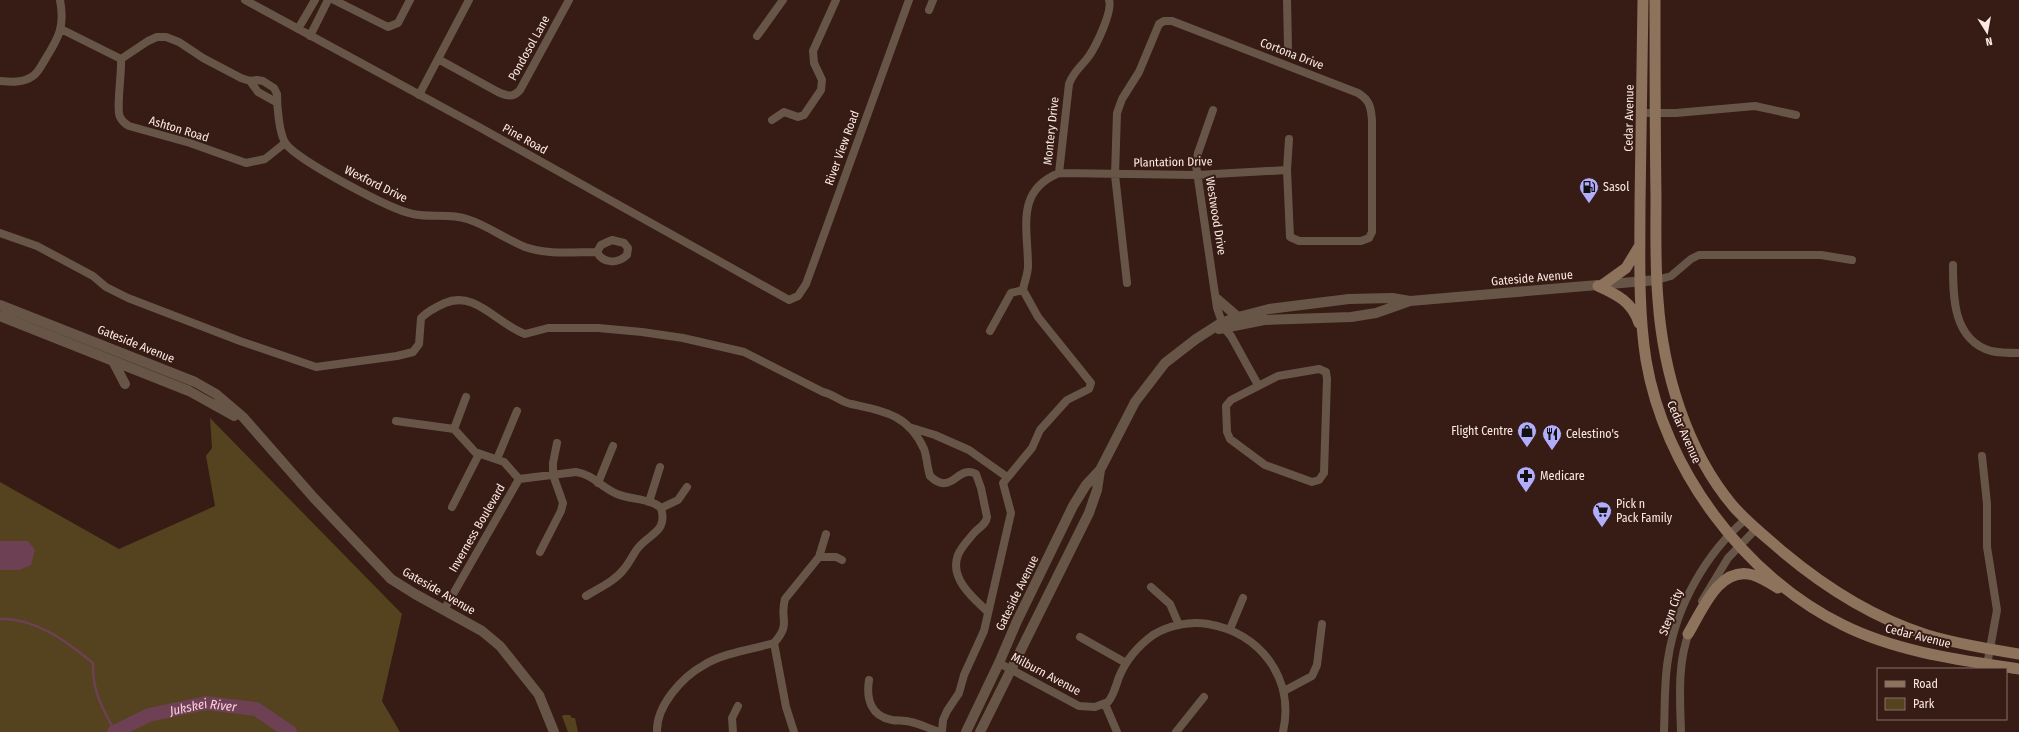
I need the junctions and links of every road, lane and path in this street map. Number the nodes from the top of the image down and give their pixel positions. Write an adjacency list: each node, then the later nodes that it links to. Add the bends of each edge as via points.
1 (60, 0): 18 (street, via 63,17)
2 (245, 0): 19 (street, Pine Road)
3 (315, 0): 19 (street)
4 (328, 0): 20 (street)
5 (334, 0): 6 (street, via 388,27 398,23)
6 (410, 0)
7 (469, 0): 24 (street)
8 (569, 0): 24 (street, Pondosol Lane, via 520,90 514,95 498,92)
9 (783, 0): 21 (street)
10 (836, 0): 33 (street, via 816,43 813,57 822,83 821,90 807,112 798,117 784,112)
11 (909, 0): 51 (street, River View Road, via 806,284)
12 (933, 0): 17 (street)
13 (1109, 0): 37 (street, Montery Drive, via 1110,11 1094,48 1074,73 1069,84)
14 (1287, 0): 22 (street)
15 (1643, 0): 30 (main road, Cedar Avenue)
16 (1655, 0): 31 (main road, Cedar Avenue)
17 (929, 10)
18 (61, 29): 23 (street); 25 (street, via 53,46 32,76 18,81)
19 (298, 29): 20 (street, Pine Road)
20 (310, 36): 27 (street, Pine Road)
21 (757, 36)
22 (1288, 47)
23 (120, 59): 26 (street, via 148,41 166,37 179,42 224,70); 35 (street, Ashton Road, via 118,112 122,121 129,126 190,143 246,163 265,159)
24 (438, 59): 27 (street)
25 (0, 81)
26 (250, 81): 28 (street, via 258,92); 28 (street, via 259,80 274,88 277,94)
27 (419, 95): 51 (street, Pine Road, via 781,297)
28 (276, 102): 35 (street)
29 (1213, 110): 39 (street, Westwood Drive, via 1198,153)
30 (1642, 112): 31 (street); 41 (main road, Cedar Avenue)
31 (1655, 113): 32 (street, via 1755,106); 45 (main road, Cedar Avenue)
32 (1796, 116)
33 (772, 120)
34 (1289, 139): 36 (street, Cortona Drive)
35 (285, 143): 42 (street, Wexford Drive, via 344,183 402,211 422,216 468,219 515,243 535,250)
36 (1287, 170): 38 (street, Cortona Drive, via 1289,235 1292,239 1361,241 1369,238 1372,232 1372,120 1371,106 1365,97 1168,20 1157,28 1139,72 1118,106); 39 (street, Plantation Drive)
37 (1059, 173): 38 (street, Plantation Drive); 49 (street, Montery Drive, via 1039,184 1027,210 1025,229 1028,268)
38 (1115, 175): 39 (street, Plantation Drive); 47 (street, Cortona Drive)
39 (1197, 175): 50 (street, Westwood Drive)
40 (0, 233): 67 (street, via 37,246 93,276 106,288 128,298 316,367 413,352 419,344 421,318 438,306 458,299 477,304 525,334 548,328 642,332 683,338 744,352 847,403 889,413)
41 (1640, 245): 46 (main road, Cedar Avenue); 48 (main road, via 1626,268)
42 (597, 252)
43 (1852, 260): 45 (street, via 1821,255 1699,255 1671,276)
44 (1953, 265): 59 (street, via 1957,317 1964,331 1984,348 1997,352)
45 (1657, 280): 46 (street, Gateside Avenue); 84 (main road, Cedar Avenue, via 1661,333 1668,368 1680,406 1705,464 1719,487)
46 (1641, 282): 48 (street, Gateside Avenue); 58 (main road, Cedar Avenue)
47 (1127, 283)
48 (1600, 286): 52 (street, Gateside Avenue); 58 (main road, via 1626,301 1636,313)
49 (1023, 290): 57 (street, via 1010,293); 77 (street, via 1038,317 1091,383 1089,389 1067,400 1047,421 1032,448)
50 (1217, 299): 55 (street); 56 (street, Westwood Drive)
51 (792, 300)
52 (1410, 301): 55 (street, Gateside Avenue, via 1392,298 1349,299 1269,309); 56 (street, Gateside Avenue, via 1376,313 1351,317 1264,320)
53 (0, 305): 66 (street, Gateside Avenue, via 195,382 223,400 243,417)
54 (0, 316): 60 (street, Gateside Avenue)
55 (1238, 317): 56 (street, Gateside Avenue)
56 (1223, 326): 62 (street); 75 (street, Gateside Avenue, via 1181,350 1151,379 1125,420)
57 (990, 330)
58 (1642, 332): 87 (main road, Cedar Avenue, via 1652,385 1668,434 1693,483)
59 (2019, 353)
60 (113, 361): 61 (street); 66 (street, Gateside Avenue, via 199,396)
61 (125, 384)
62 (1258, 385): 62 (street, via 1278,376 1319,369 1326,372 1324,473 1320,480 1312,482 1265,465 1230,439 1227,432 1226,406 1231,400)
63 (466, 397): 68 (street)
64 (517, 411): 73 (street)
65 (396, 421): 68 (street)
66 (250, 427): 96 (street, Gateside Avenue, via 382,570 402,586)
67 (909, 427): 77 (street, via 968,450); 97 (street, via 923,448 930,476 934,480 949,483 966,472 972,472 979,480 986,521 958,554 956,566 971,597)
68 (454, 428): 71 (street, via 471,449)
69 (557, 443): 76 (street)
70 (613, 446): 79 (street)
71 (479, 454): 73 (street); 82 (street)
72 (1982, 456): 104 (street, via 1987,504 1987,547 1996,610)
73 (497, 459): 78 (street, via 508,465)
74 (660, 467): 81 (street)
75 (1100, 470): 106 (street, Gateside Avenue, via 1086,485 1073,506 1017,620); 109 (street, Gateside Avenue, via 1097,490 1089,512)
76 (553, 475): 78 (street); 79 (street, via 584,473); 89 (street, via 561,495 562,507)
77 (1007, 477): 97 (street, via 1003,483 1011,513)
78 (519, 479): 96 (street, Inverness Boulevard)
79 (598, 483): 81 (street, via 616,494)
80 (687, 487): 83 (street, via 678,500)
81 (649, 502): 83 (street)
82 (452, 507)
83 (661, 508): 93 (street, via 663,520 658,531 638,548 624,570)
84 (1746, 519): 85 (main road, Cedar Avenue); 87 (street, Steyn City)
85 (1756, 529): 88 (street, Steyn City); 104 (main road, Cedar Avenue, via 1820,582 1892,622 1927,635)
86 (826, 534): 90 (street)
87 (1728, 534): 88 (main road, Cedar Avenue); 126 (street, Steyn City, via 1694,584 1674,633 1666,677)
88 (1739, 545): 95 (main road, Cedar Avenue); 101 (street, Steyn City, via 1709,587)
89 (540, 552)
90 (820, 557): 91 (street, via 836,557); 103 (street, via 785,599 785,628)
91 (842, 560)
92 (1151, 587): 99 (street, via 1170,604)
93 (586, 596)
94 (1243, 598): 100 (street)
95 (1801, 601): 101 (main road, via 1760,577 1735,574 1723,580 1718,586); 108 (main road, Cedar Avenue, via 1843,625 1891,644)
96 (444, 610): 116 (street, Gateside Avenue, via 482,631 508,655 539,695)
97 (987, 611): 120 (street, via 984,631 964,674 957,698 943,720)
98 (1322, 624): 112 (street, via 1317,665 1312,676)
99 (1179, 625): 100 (street, via 1203,623); 107 (street, via 1154,635 1142,644)
100 (1230, 629): 112 (street, via 1248,639 1265,655)
101 (1688, 634): 127 (street, Steyn City, via 1680,678)
102 (1080, 637): 107 (street)
103 (774, 643): 117 (street, via 715,660 696,670 667,700 659,715); 119 (street, via 786,707)
104 (1990, 649): 105 (main road, Cedar Avenue); 108 (street)
105 (2019, 654)
106 (999, 663): 109 (street, Milburn Avenue); 121 (street, Gateside Avenue)
107 (1126, 663): 114 (street, via 1110,699)
108 (1987, 664): 110 (main road, Cedar Avenue)
109 (1010, 669): 114 (street, Milburn Avenue, via 1078,706 1095,707); 122 (street, Gateside Avenue)
110 (2019, 669)
111 (869, 680): 120 (street, via 868,697 872,709 878,714)
112 (1284, 691): 125 (street, via 1286,721)
113 (1204, 697): 124 (street)
114 (1105, 704): 123 (street)
115 (738, 706): 118 (street, via 732,718)
116 (554, 732)
117 (658, 732)
118 (733, 732)
119 (794, 732)
120 (941, 732)
121 (966, 732)
122 (980, 732)
123 (1117, 732)
124 (1176, 732)
125 (1283, 732)
126 (1664, 732)
127 (1681, 732)

